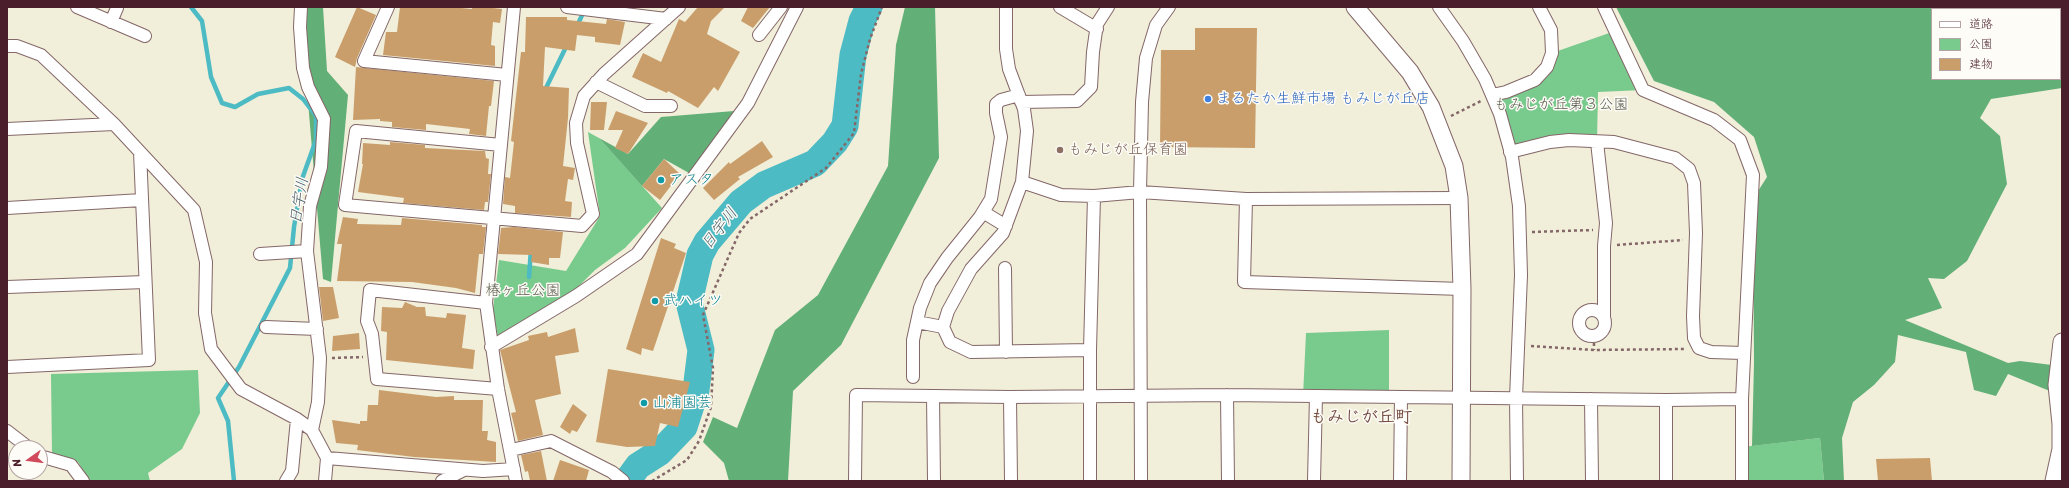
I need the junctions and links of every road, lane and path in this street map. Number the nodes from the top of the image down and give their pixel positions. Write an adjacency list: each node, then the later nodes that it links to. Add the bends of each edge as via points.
1 (77, 7): 20 (street)
2 (302, 7): 51 (street, via 300,27 303,68 308,87 324,119 322,167 310,206)
3 (388, 7): 25 (street, via 364,61)
4 (514, 7): 25 (street)
5 (679, 7): 19 (street)
6 (781, 7): 22 (street)
7 (797, 7): 66 (street, via 748,103 638,254 576,296)
8 (882, 7): 103 (path, via 860,74 854,134 826,168 750,219 739,233 703,316 714,368 711,407 699,441 687,460)
9 (1006, 7): 28 (street, via 1006,50 1009,69)
10 (1060, 7): 21 (street)
11 (1108, 7): 21 (street)
12 (1169, 7): 38 (street, via 1156,26 1146,58 1142,102)
13 (1355, 7): 30 (street, via 1410,72 1431,107)
14 (1439, 7): 27 (street, via 1463,41)
15 (1539, 7): 27 (street, via 1551,30 1552,53 1547,67 1535,80)
16 (1604, 7): 71 (street, via 1643,90 1714,120 1740,140 1753,175)
17 (117, 8): 20 (street)
18 (572, 8): 19 (street)
19 (666, 19): 26 (street)
20 (111, 22): 23 (street)
21 (1096, 28): 28 (street, via 1091,87 1077,101)
22 (760, 35)
23 (145, 36)
24 (7, 46): 31 (street, via 16,46 41,55)
25 (507, 75): 34 (street)
26 (596, 82): 29 (street, via 645,106); 45 (street, via 584,96 576,123 577,143 593,214 582,226)
27 (1492, 95): 30 (path); 36 (street)
28 (1020, 98): 37 (street, via 1027,131); 44 (street, via 1001,100 996,104 1001,137 991,199)
29 (671, 106)
30 (1437, 123): 40 (street, via 1454,166)
31 (114, 124): 32 (street); 35 (street)
32 (7, 129)
33 (1597, 142): 36 (street, via 1550,142); 47 (street, via 1603,182); 49 (street, via 1614,142 1675,158 1690,169 1694,183)
34 (501, 145): 45 (street); 45 (street, via 356,131 345,205)
35 (140, 152): 42 (street); 89 (street, via 194,210 206,262 205,313 211,349 241,389)
36 (1510, 152): 48 (street, via 1519,206)
37 (1022, 182): 39 (street, via 1061,195); 46 (street)
38 (1140, 192): 39 (street); 41 (street); 80 (street)
39 (1094, 196): 68 (street)
40 (1459, 198): 41 (street); 56 (street)
41 (1246, 199): 56 (street, via 1244,282)
42 (142, 200): 43 (street); 54 (street)
43 (7, 208)
44 (983, 212): 46 (street); 59 (street, via 930,282)
45 (493, 219): 57 (street)
46 (1006, 226): 61 (street, via 1003,233 971,269)
47 (1605, 229): 48 (path); 50 (street)
48 (1520, 232): 65 (street)
49 (1696, 239): 50 (path); 67 (street, via 1693,316 1694,338)
50 (1604, 246): 58 (street)
51 (304, 251): 52 (street); 62 (street)
52 (260, 254)
53 (1005, 268): 70 (street)
54 (145, 282): 55 (street); 74 (street, via 149,360)
55 (7, 287)
56 (1462, 289): 84 (street)
57 (486, 303): 66 (street); 72 (street, via 370,290 367,321)
58 (1604, 318): 63 (street, via 1603,332); 63 (street, via 1596,311 1586,311 1580,319 1579,328 1584,334)
59 (916, 322): 61 (street); 75 (street, via 912,340)
60 (266, 327): 62 (street)
61 (942, 327): 70 (street, via 950,342 972,352)
62 (317, 329): 73 (street)
63 (1594, 336): 69 (path)
64 (2062, 342): 117 (street, via 2057,385 2061,449)
65 (1519, 345): 69 (path); 85 (street)
66 (491, 347): 76 (street)
67 (1699, 348): 69 (path); 71 (street, via 1711,352)
68 (1090, 350): 70 (street); 79 (street)
69 (1594, 350)
70 (1006, 352)
71 (1743, 353): 87 (street)
72 (376, 357): 73 (path); 76 (street, via 378,379)
73 (320, 358): 90 (street, via 318,402)
74 (7, 367)
75 (913, 377)
76 (498, 389): 93 (street)
77 (1227, 395): 80 (street); 81 (street); 109 (street)
78 (933, 396): 82 (street); 104 (street, via 856,395); 105 (street)
79 (1090, 396): 80 (street); 82 (street); 107 (street)
80 (1141, 396): 108 (street)
81 (1316, 396): 83 (street); 110 (street)
82 (1010, 397): 106 (street)
83 (1401, 397): 84 (street); 111 (street)
84 (1462, 397): 85 (street); 112 (street)
85 (1516, 398): 86 (street); 113 (street)
86 (1591, 399): 88 (street); 114 (street)
87 (1742, 399): 88 (street); 116 (street)
88 (1666, 400): 115 (street)
89 (297, 419): 90 (street); 99 (street, via 292,471)
90 (312, 430): 95 (street)
91 (7, 431): 92 (street)
92 (19, 440)
93 (510, 450): 97 (street); 102 (street, via 551,441 612,472)
94 (48, 458): 98 (street, via 71,465)
95 (327, 458): 96 (street); 100 (street)
96 (464, 470): 97 (street); 101 (street)
97 (515, 475)
98 (83, 481)
99 (286, 481)
100 (325, 481)
101 (442, 481)
102 (623, 481)
103 (652, 481)
104 (856, 481)
105 (934, 481)
106 (1011, 481)
107 (1090, 481)
108 (1141, 481)
109 (1228, 481)
110 (1314, 481)
111 (1400, 481)
112 (1461, 481)
113 (1517, 481)
114 (1592, 481)
115 (1666, 481)
116 (1742, 481)
117 (2054, 481)

